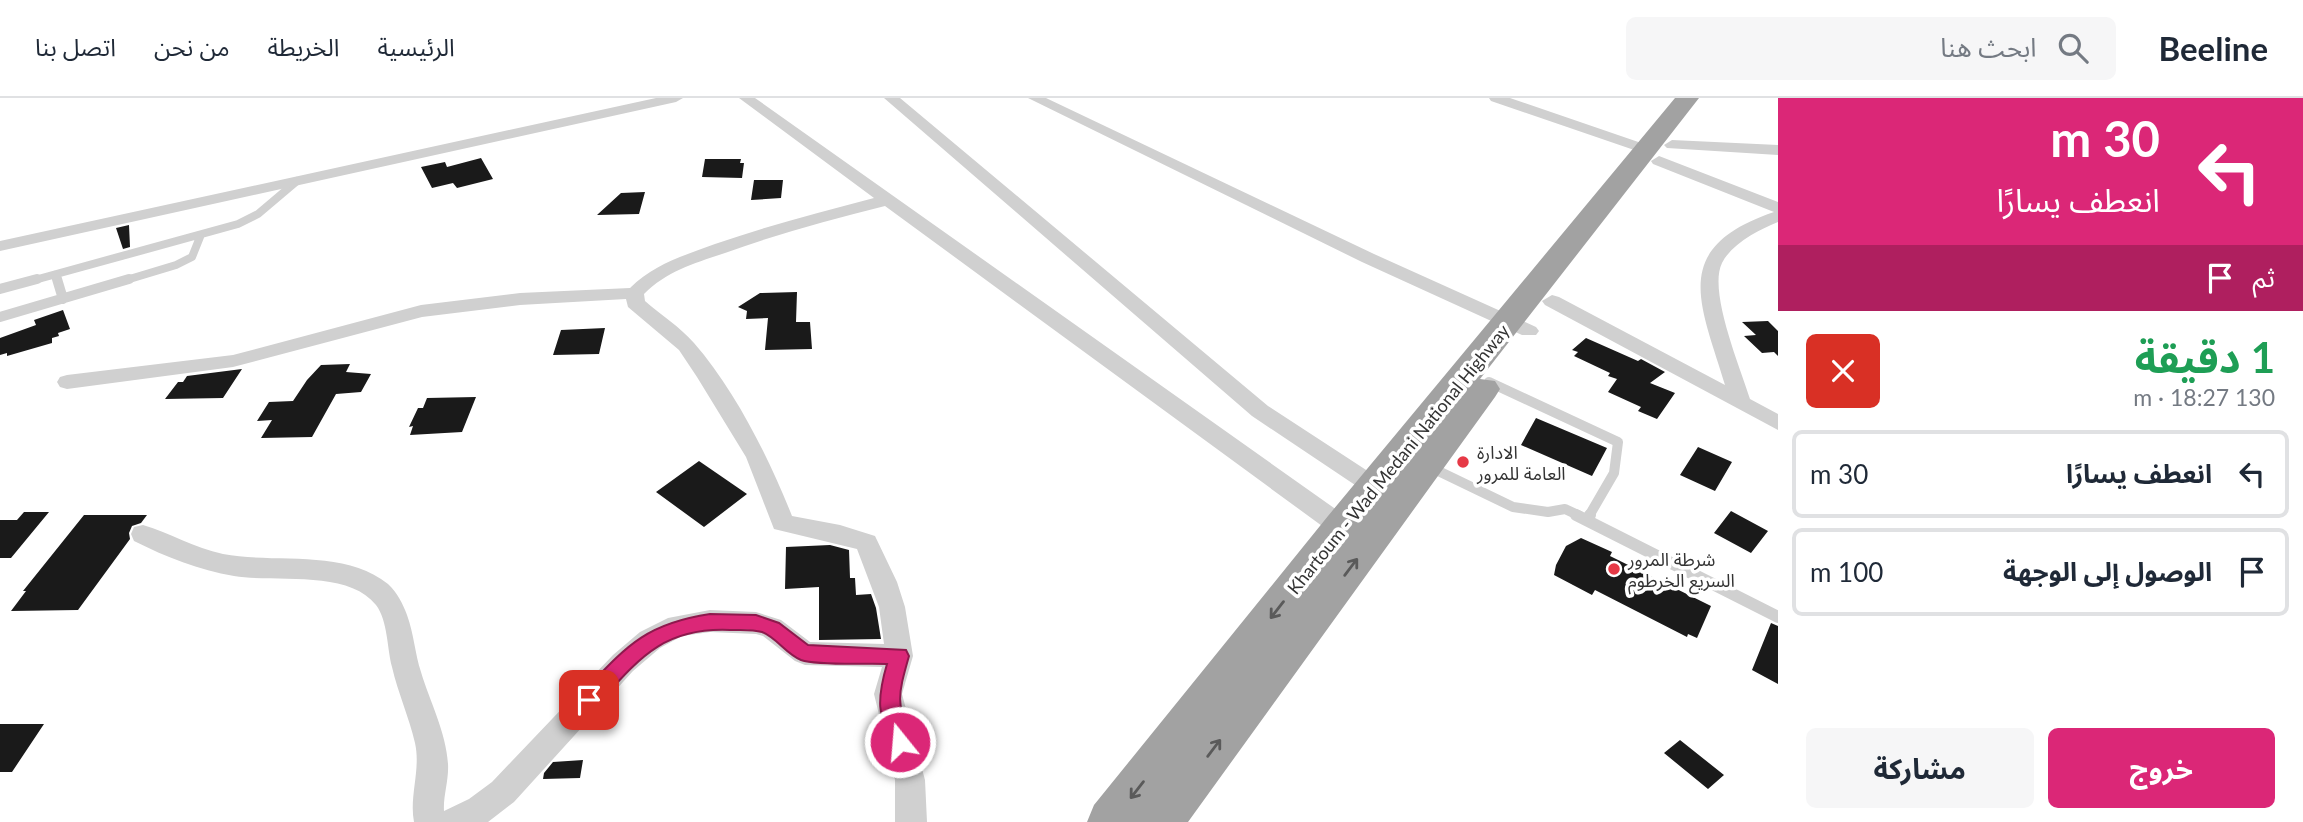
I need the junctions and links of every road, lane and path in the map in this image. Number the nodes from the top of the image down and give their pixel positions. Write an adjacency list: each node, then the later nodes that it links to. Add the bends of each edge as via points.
1 (676, 98): 10 (street)
2 (746, 98): 11 (street)
3 (891, 98): 28 (street, via 1261,411)
4 (1035, 98): 22 (street)
5 (1496, 98): 9 (street)
6 (1687, 98): 9 (highway, Khartoum - Wad Medani National Highway)
7 (1706, 98): 9 (highway, Khartoum - Wad Medani National Highway)
8 (1778, 150): 9 (street)
9 (1658, 152): 12 (street); 20 (highway, Khartoum - Wad Medani National Highway); 22 (highway, Khartoum - Wad Medani National Highway)
10 (297, 181): 14 (lane, via 258,214); 15 (street)
11 (888, 200): 18 (street, via 774,229 678,263 650,278); 30 (street)
12 (1778, 208)
13 (1778, 216): 25 (street, via 1731,243 1715,259 1708,277 1708,294)
14 (200, 237): 16 (lane); 19 (lane, via 189,260)
15 (0, 246)
16 (56, 274): 17 (lane); 19 (lane)
17 (0, 289)
18 (635, 293): 23 (street, via 453,306 233,361); 33 (street, via 635,303 686,346 706,374 757,457 783,523 866,543 892,607)
19 (63, 299): 21 (lane)
20 (1552, 300): 22 (highway, Khartoum - Wad Medani National Highway); 25 (street)
21 (0, 317)
22 (1518, 327): 24 (highway, Khartoum - Wad Medani National Highway); 27 (highway, Khartoum - Wad Medani National Highway)
23 (67, 382)
24 (1489, 382): 27 (highway, Khartoum - Wad Medani National Highway); 29 (lane, via 1618,442 1605,496)
25 (1740, 402): 26 (street)
26 (1778, 423)
27 (1415, 459): 28 (highway, Khartoum - Wad Medani National Highway); 29 (lane, via 1510,505 1553,513 1565,509); 38 (highway, Khartoum - Wad Medani National Highway, one-way to 27)
28 (1375, 487): 30 (highway, Khartoum - Wad Medani National Highway)
29 (1587, 519): 32 (lane)
30 (1342, 527): 37 (highway, Khartoum - Wad Medani National Highway, one-way to 37)
31 (143, 534): 34 (street, via 173,551 214,562 342,575 380,592 399,631 433,758 427,805 429,820)
32 (1778, 617)
33 (899, 656): 35 (street, via 805,653 772,628 756,623 710,621 677,626 650,640 624,663 503,792); 36 (street, via 888,694 910,780)
34 (434, 822)
35 (455, 822)
36 (911, 822)
37 (1112, 822)
38 (1158, 822)

